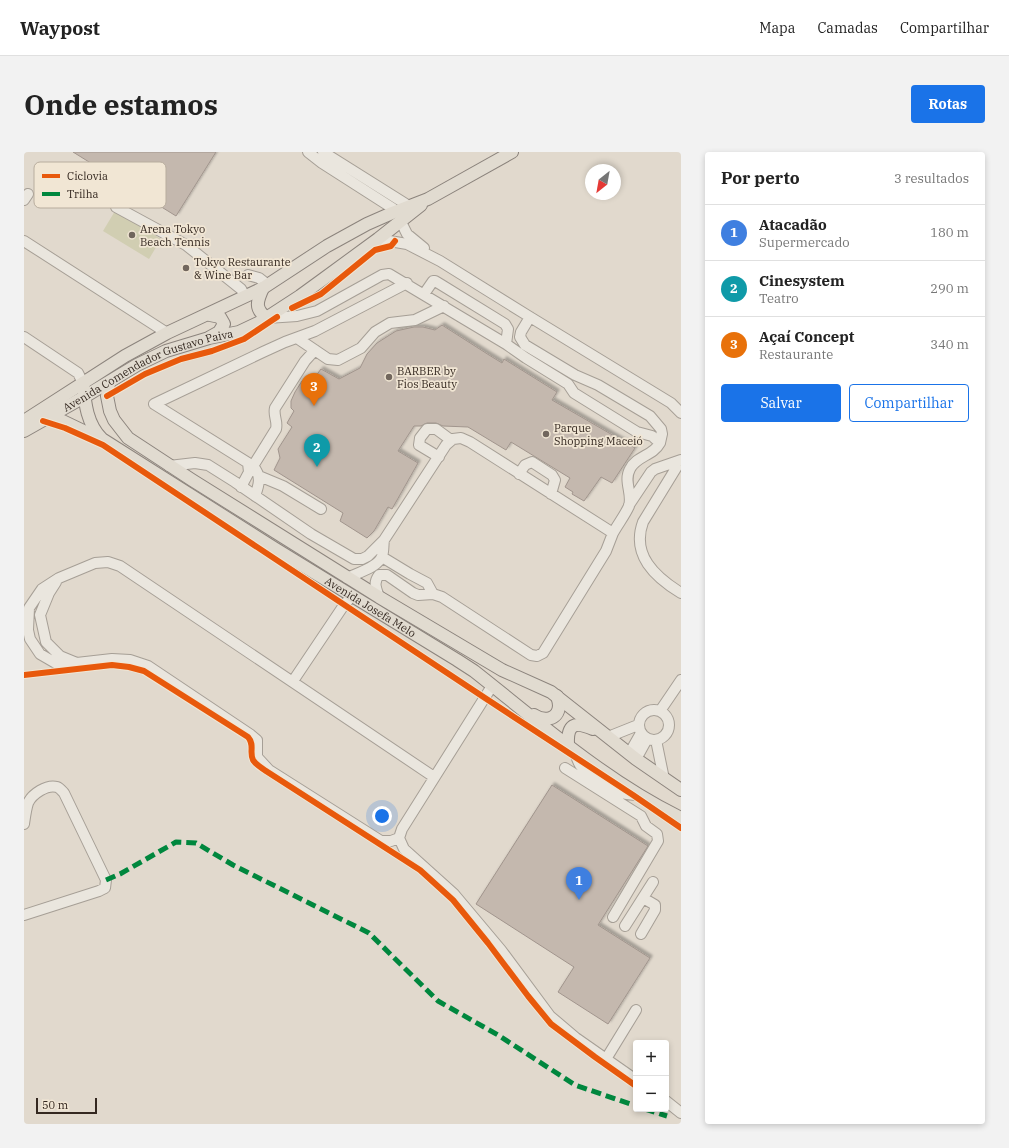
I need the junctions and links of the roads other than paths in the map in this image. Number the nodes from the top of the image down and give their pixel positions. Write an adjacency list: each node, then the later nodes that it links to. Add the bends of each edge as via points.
1 (308, 152): 7 (street)
2 (323, 152): 5 (street)
3 (512, 152): 4 (main road, Avenida Comendador Gustavo Paiva)
4 (428, 199): 5 (main road, Avenida Comendador Gustavo Paiva); 7 (main road, Avenida Comendador Gustavo Paiva)
5 (409, 206): 7 (main road, Avenida Comendador Gustavo Paiva)
6 (118, 208): 15 (street, via 186,245 241,289)
7 (399, 216): 8 (main road, Avenida Comendador Gustavo Paiva); 10 (street, via 407,234); 13 (main road, Avenida Comendador Gustavo Paiva, via 367,224 327,246)
8 (378, 239): 10 (street, via 407,244); 19 (main road, Avenida Comendador Gustavo Paiva)
9 (24, 241): 20 (street)
10 (440, 260): 18 (street)
11 (248, 275): 13 (street, via 259,278)
12 (407, 283): 14 (street); 19 (street, via 386,274 317,311 297,316); 23 (street)
13 (265, 287): 15 (main road, Avenida Comendador Gustavo Paiva); 19 (main road, via 259,296 258,307)
14 (424, 294): 16 (street); 24 (street, via 433,281 440,284 505,324 508,328)
15 (245, 296): 17 (main road, Avenida Comendador Gustavo Paiva)
16 (444, 306): 24 (street); 25 (street, via 415,320 390,323 375,332 361,348 338,360 328,359)
17 (210, 315): 20 (main road, Avenida Comendador Gustavo Paiva); 22 (main road, via 220,317 224,324 219,332)
18 (530, 317): 26 (street, via 520,337 525,345); 31 (street, via 671,402)
19 (267, 318): 22 (main road, Avenida Comendador Gustavo Paiva, via 239,332)
20 (168, 334): 28 (main road, Avenida Comendador Gustavo Paiva, via 125,356)
21 (24, 337): 28 (street, via 78,373)
22 (209, 338): 27 (main road, Avenida Comendador Gustavo Paiva, via 166,351)
23 (297, 338): 25 (street); 42 (street, via 154,404)
24 (506, 344): 29 (street)
25 (315, 350): 42 (street, via 275,408 276,429)
26 (585, 380): 29 (street); 39 (street, via 650,416 661,429)
27 (109, 382): 30 (main road, Avenida Comendador Gustavo Paiva); 33 (main road, Avenida Josefa Melo, via 107,402)
28 (83, 384): 30 (main road, Avenida Josefa Melo); 34 (main road, Avenida Comendador Gustavo Paiva)
29 (568, 384): 39 (street, via 574,393 637,432 652,436)
30 (84, 398): 32 (main road, Avenida Comendador Gustavo Paiva); 35 (main road, Avenida Josefa Melo)
31 (681, 413)
32 (52, 416): 36 (main road, Avenida Comendador Gustavo Paiva); 37 (main road)
33 (114, 420): 35 (main road, via 101,416); 43 (main road, Avenida Josefa Melo, via 128,438)
34 (24, 421)
35 (92, 426): 37 (main road, Avenida Josefa Melo)
36 (24, 431)
37 (102, 439): 58 (main road, Avenida Josefa Melo)
38 (451, 440): 40 (street); 40 (street, via 436,429 427,429 420,438 419,445); 44 (street, via 466,440)
39 (660, 442): 49 (street, via 652,453 630,468 627,475)
40 (439, 457): 52 (street)
41 (681, 460): 49 (street, via 651,472); 56 (street, via 643,522 639,541 642,556 648,565 668,585)
42 (250, 464): 45 (street, via 258,471); 46 (street)
43 (169, 466): 46 (street, via 195,463 208,465); 55 (main road, Avenida Josefa Melo)
44 (519, 474): 47 (street); 47 (street, via 525,465 532,462 537,465 555,480)
45 (259, 476): 48 (street); 50 (street, via 283,486)
46 (242, 486): 48 (street)
47 (551, 494): 51 (street)
48 (255, 496): 52 (street, via 354,559 368,556)
49 (629, 505): 51 (street)
50 (321, 509)
51 (613, 533): 57 (street, via 606,551 543,652 537,656 530,655 442,597)
52 (384, 540): 53 (street)
53 (382, 557): 55 (street, via 370,568); 57 (street, via 427,583)
54 (59, 578): 60 (street, via 49,593 40,615); 61 (street, via 42,589 29,608); 64 (street, via 95,563 108,562 120,566)
55 (347, 578): 59 (main road, Avenida Josefa Melo)
56 (681, 593)
57 (433, 594): 59 (street, via 413,594 384,574 379,575 374,584)
58 (352, 596): 64 (street); 65 (main road, Avenida Josefa Melo, via 457,660)
59 (379, 597): 66 (main road, Avenida Josefa Melo, via 502,670)
60 (44, 627): 61 (street, via 44,632 38,638 32,637); 62 (street, via 46,642 60,656)
61 (28, 630): 62 (street, via 30,639 40,654 59,665)
62 (79, 664): 81 (street, via 112,659 130,660 148,666 257,740 257,757 269,770 381,841)
63 (681, 680): 68 (street)
64 (293, 682): 74 (street)
65 (492, 686): 67 (main road, Avenida Josefa Melo); 74 (street)
66 (557, 696): 67 (main road, via 559,707 556,714 546,720); 70 (main road, Avenida Josefa Melo)
67 (516, 704): 71 (main road, Avenida Josefa Melo)
68 (660, 711): 69 (street, via 644,713 639,721); 69 (street, via 669,721 669,729 664,737)
69 (646, 734): 70 (street); 72 (street); 75 (street)
70 (607, 736): 71 (main road, via 582,724 576,724 568,737); 72 (main road, Avenida Josefa Melo)
71 (571, 748): 76 (street, via 579,763); 78 (main road, Avenida Josefa Melo)
72 (632, 756): 75 (main road, Avenida Josefa Melo)
73 (565, 768): 76 (street)
74 (434, 777): 81 (street)
75 (664, 779): 77 (main road, Avenida Josefa Melo)
76 (600, 785): 78 (street, via 619,792); 83 (street, via 640,816 646,826 656,834 658,841)
77 (681, 790)
78 (640, 795): 79 (main road, Avenida Josefa Melo)
79 (681, 818)
80 (24, 824): 85 (street, via 29,801 33,796 46,788 60,789 106,878 105,888 99,891)
81 (399, 838): 90 (street, via 404,849 454,894 501,950 550,1016)
82 (654, 882): 84 (street)
83 (633, 883): 84 (street); 86 (street)
84 (645, 895): 87 (street); 88 (street, via 655,905 656,910)
85 (24, 915)
86 (613, 917)
87 (625, 926)
88 (641, 934)
89 (636, 1010): 90 (street)
90 (606, 1059): 91 (street)
91 (633, 1078)
92 (669, 1103): 93 (street)
93 (681, 1113)

